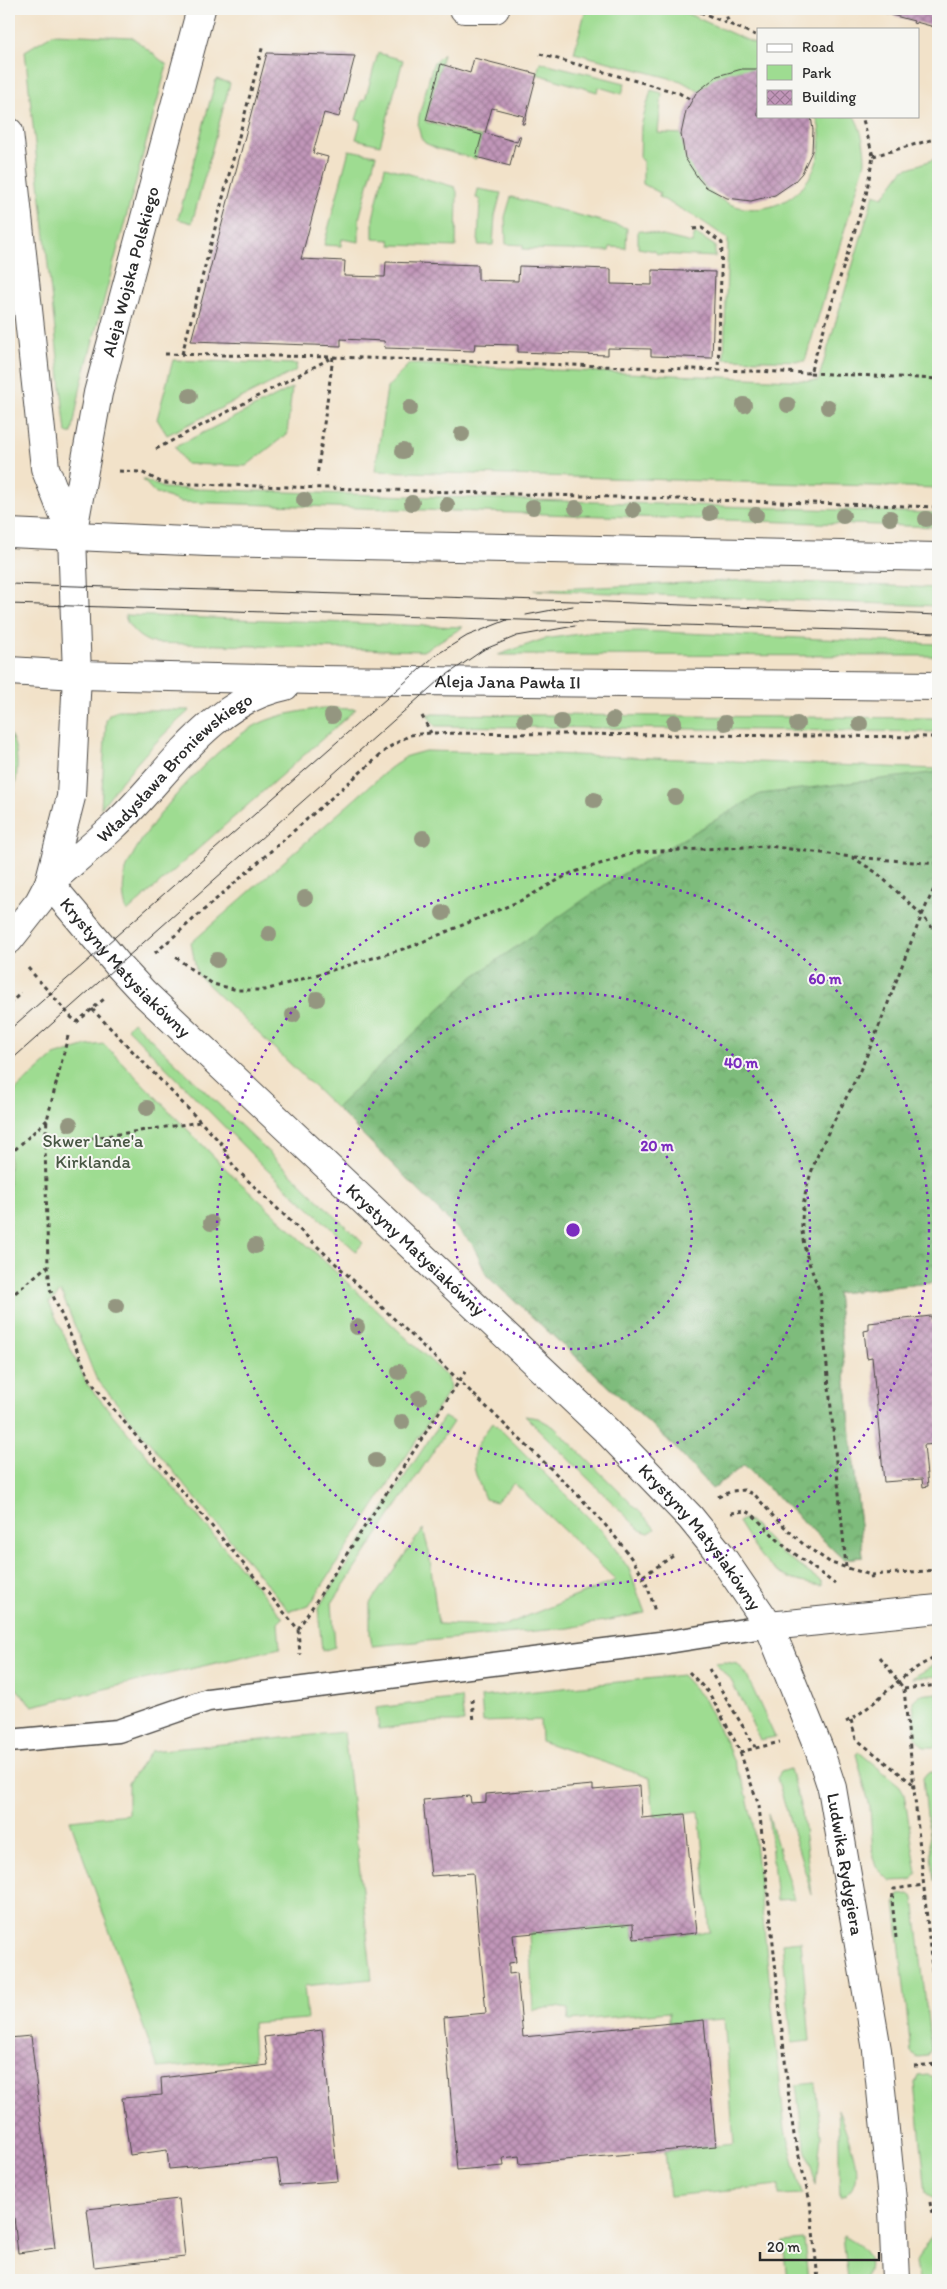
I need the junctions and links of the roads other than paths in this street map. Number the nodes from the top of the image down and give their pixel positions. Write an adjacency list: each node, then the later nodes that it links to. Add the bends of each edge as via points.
1 (201, 9): 6 (street, Aleja Wojska Polskiego, via 98,394)
2 (464, 9): 3 (street)
3 (495, 9)
4 (9, 132): 6 (street, Aleja Wojska Polskiego, via 45,468)
5 (9, 533): 6 (street)
6 (72, 536): 7 (street, via 208,542); 9 (street, Aleja Wojska Polskiego)
7 (938, 556)
8 (9, 671): 9 (street, Aleja Jana Pawła II)
9 (77, 675): 10 (street, Aleja Jana Pawła II); 12 (street, Władysława Broniewskiego, via 71,797)
10 (315, 680): 11 (street, Aleja Jana Pawła II); 12 (street, Władysława Broniewskiego, via 268,690 247,699 223,716 167,766 114,827)
11 (938, 686)
12 (49, 883): 13 (street, Władysława Broniewskiego, via 39,902); 15 (street, Krystyny Matysiakówny, via 144,993 607,1431 690,1517 720,1554)
13 (9, 940)
14 (938, 1609): 15 (street)
15 (769, 1626): 16 (lane, via 668,1642 208,1700 118,1731); 17 (street, Ludwika Rydygiera, via 832,1788 877,2050 893,2210)
16 (9, 1741)
17 (896, 2280)

